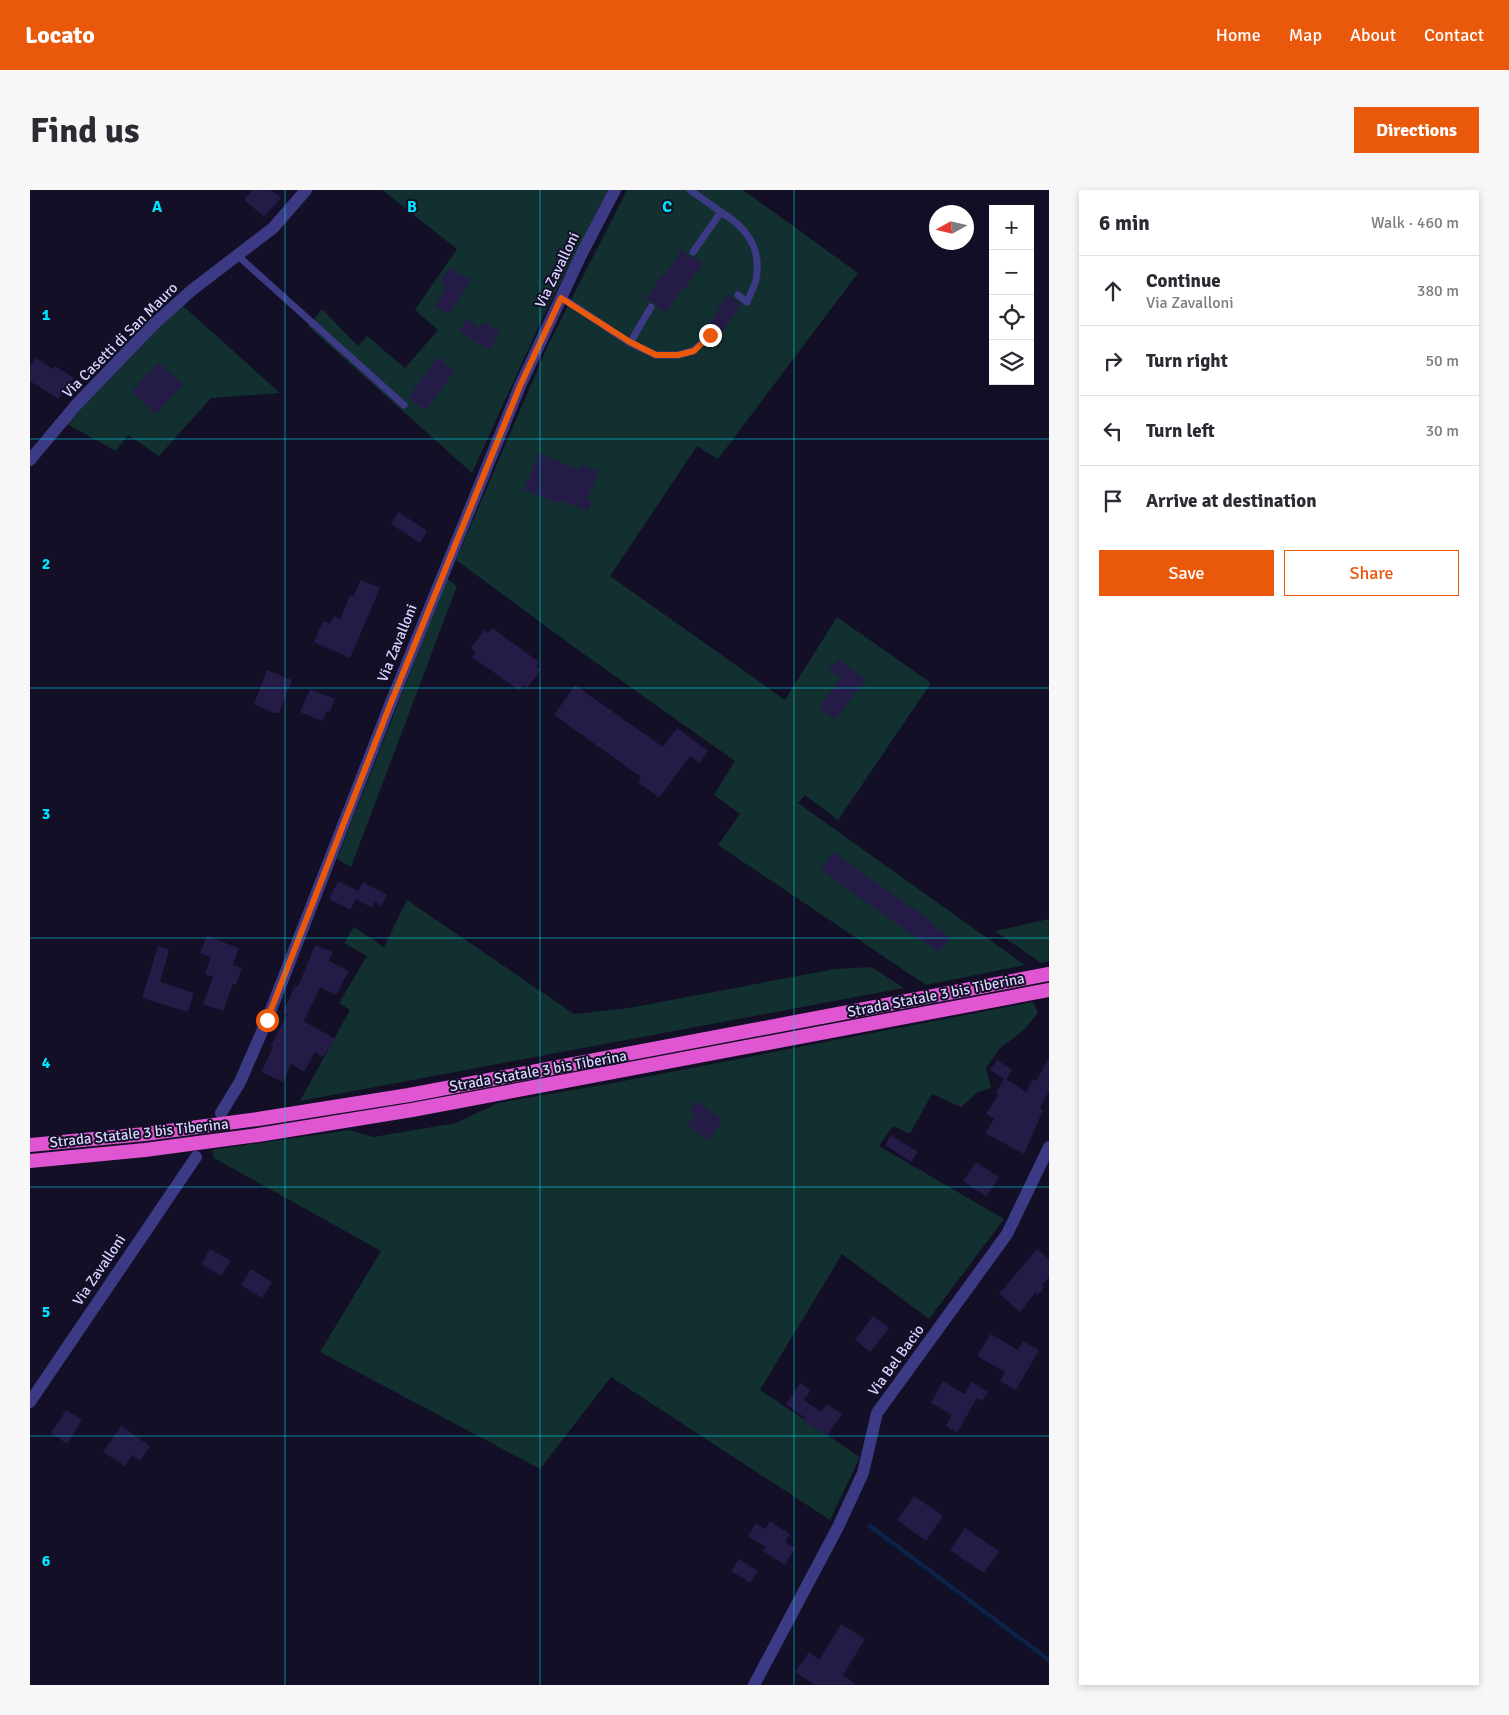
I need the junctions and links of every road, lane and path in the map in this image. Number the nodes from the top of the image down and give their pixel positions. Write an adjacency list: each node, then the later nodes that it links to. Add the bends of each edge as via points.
1 (306, 190): 6 (street, Via Casetti di San Mauro, via 273,228)
2 (615, 190): 8 (street, Via Zavalloni)
3 (690, 190): 4 (lane)
4 (721, 212): 5 (lane); 7 (lane, via 750,236 757,257 756,280 747,302)
5 (693, 252)
6 (238, 256): 12 (lane); 13 (street, Via Casetti di San Mauro, via 192,290 154,324 76,405)
7 (738, 295)
8 (561, 298): 11 (lane); 16 (street, Via Zavalloni, via 520,386 390,705 267,1020 240,1082)
9 (651, 307): 11 (lane)
10 (710, 335): 11 (lane, via 694,351 678,355 656,355)
11 (630, 342)
12 (404, 405)
13 (30, 460)
14 (1049, 974): 17 (highway, Strada Statale 3 bis Tiberina, via 409,1095 202,1126)
15 (1049, 990): 20 (highway, Strada Statale 3 bis Tiberina, via 412,1110 258,1135)
16 (221, 1113)
17 (30, 1145)
18 (1049, 1147): 22 (street, Via Bel Bacio, via 1007,1234 877,1412 863,1473)
19 (196, 1157): 21 (street, Via Zavalloni)
20 (30, 1161)
21 (30, 1402)
22 (754, 1685)

